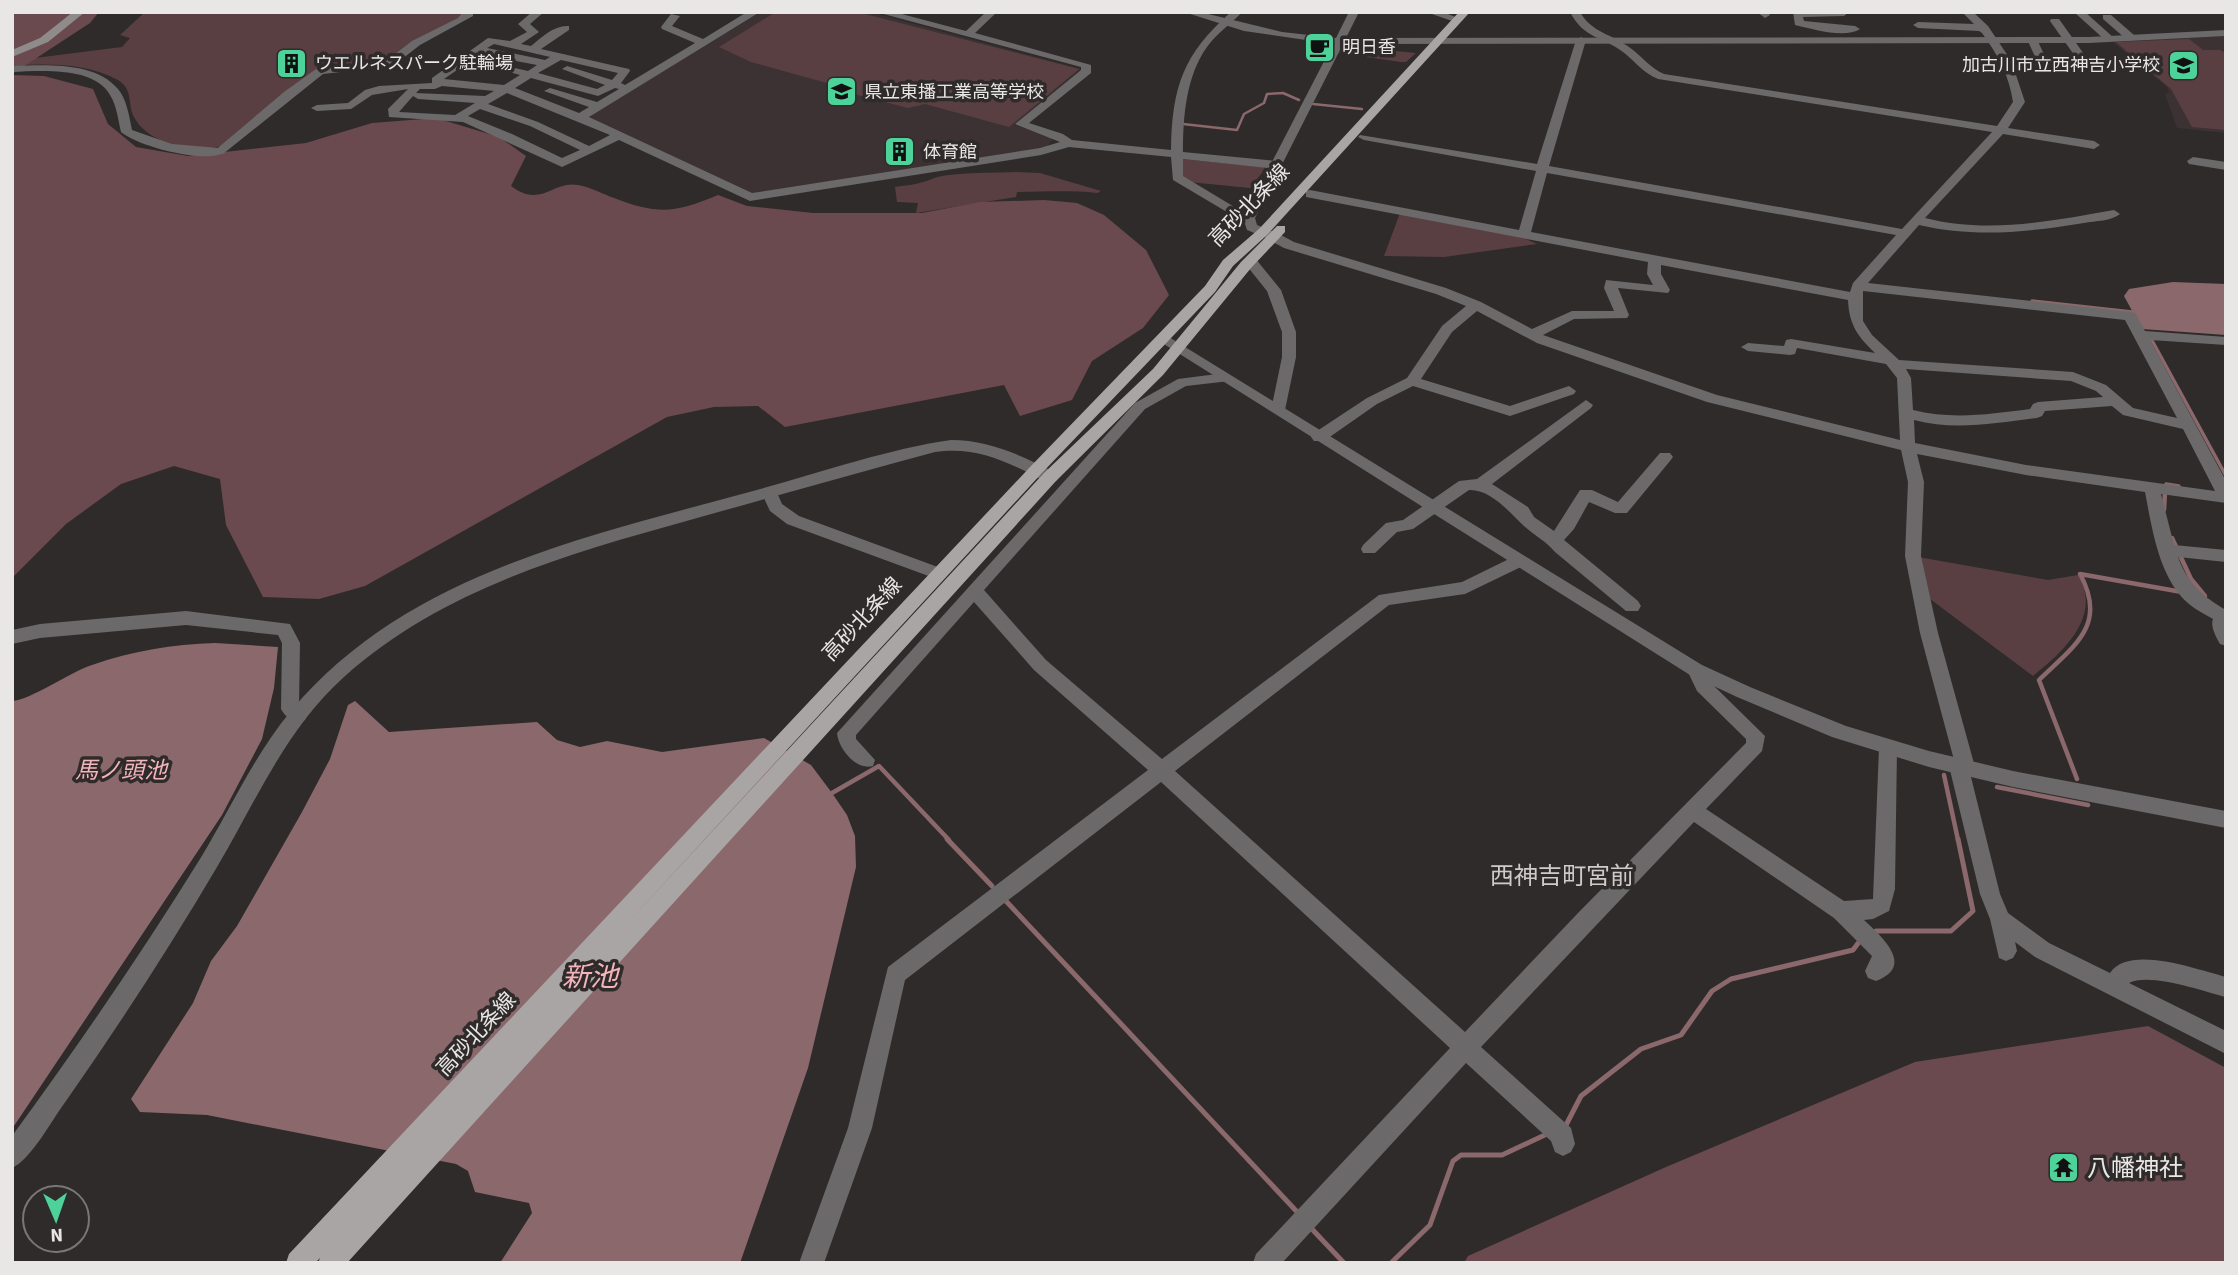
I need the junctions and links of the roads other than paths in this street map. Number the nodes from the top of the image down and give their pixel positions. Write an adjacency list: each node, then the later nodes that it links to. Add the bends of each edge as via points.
1 (80, 12): 43 (main road, via 44,40)
2 (468, 12): 50 (street, via 389,64 320,71 219,152 166,148 127,132 115,93 89,76 68,70)
3 (755, 12): 39 (street)
4 (881, 12): 27 (street)
5 (992, 12): 27 (street)
6 (1189, 12): 21 (street)
7 (1237, 12): 21 (street)
8 (1354, 12): 38 (street)
9 (1431, 12): 17 (street)
10 (1479, 12): 34 (main road, 高砂北条線)
11 (1575, 12): 36 (street, via 1584,29)
12 (1967, 12): 24 (street)
13 (2079, 12): 30 (street)
14 (1844, 13): 25 (street); 25 (street, via 1797,14 1799,23)
15 (535, 15): 20 (street); 40 (street, via 523,24 534,32)
16 (675, 16): 39 (street, via 666,27)
17 (1461, 16): 33 (main road, 高砂北条線)
18 (2107, 17): 28 (street)
19 (2055, 21): 37 (street)
20 (550, 23)
21 (1224, 24): 38 (street); 82 (street, via 1200,48 1186,78 1176,129)
22 (1918, 25): 24 (street)
23 (565, 28): 42 (street)
24 (1984, 28): 29 (street)
25 (1855, 29): 31 (street)
26 (2226, 33): 28 (street)
27 (967, 35): 79 (street, via 1086,65 1087,71 1021,124)
28 (2130, 37): 30 (street)
29 (1992, 38): 31 (street); 32 (street); 47 (street)
30 (2109, 38): 37 (street)
31 (1865, 39): 36 (street)
32 (2032, 39): 37 (street); 47 (street, via 2043,63)
33 (1438, 40): 34 (street); 38 (street); 92 (main road, 高砂北条線)
34 (1454, 40): 35 (street); 78 (main road, 高砂北条線)
35 (1581, 40): 36 (street); 86 (street)
36 (1605, 40): 75 (street, via 1623,47 1662,77)
37 (2070, 40): 45 (street)
38 (1339, 41): 84 (street)
39 (703, 43): 62 (street)
40 (513, 44): 41 (street, via 492,40); 42 (street)
41 (475, 50): 46 (street); 48 (street)
42 (533, 50): 44 (street)
43 (12, 54)
44 (559, 56): 48 (street); 49 (street)
45 (2081, 57)
46 (463, 60): 52 (street); 54 (street)
47 (2004, 60): 75 (street, via 2019,102)
48 (546, 64): 53 (street); 54 (street)
49 (591, 64): 53 (street); 60 (street, via 625,71)
50 (12, 69)
51 (414, 69): 64 (street)
52 (450, 69): 55 (street); 56 (street, via 436,80)
53 (579, 72): 58 (street); 60 (street)
54 (530, 73): 57 (street); 58 (street)
55 (487, 74): 57 (street); 59 (street)
56 (440, 82): 59 (street); 64 (street)
57 (518, 82): 61 (street)
58 (564, 82): 63 (street); 65 (street)
59 (472, 84): 61 (street)
60 (614, 84): 62 (street); 65 (street)
61 (508, 89): 66 (street); 68 (street)
62 (627, 89): 67 (street)
63 (550, 90): 66 (street); 67 (street)
64 (405, 91): 68 (street); 69 (street); 70 (street, via 372,92 358,97 351,106)
65 (598, 93): 67 (street)
66 (536, 100): 71 (street)
67 (592, 104): 72 (street)
68 (480, 105): 69 (street); 73 (street); 74 (street)
69 (397, 106): 73 (street, via 393,115)
70 (317, 108)
71 (563, 110): 72 (street); 74 (street)
72 (580, 117): 76 (street)
73 (458, 118): 77 (street)
74 (534, 124): 77 (street); 81 (street)
75 (2000, 131): 80 (street); 90 (street)
76 (620, 135): 79 (street, via 750,197); 81 (street)
77 (508, 136): 81 (street, via 562,163)
78 (1364, 137): 86 (street); 87 (main road, 高砂北条線)
79 (1069, 143): 82 (street)
80 (2094, 145)
81 (589, 149)
82 (1177, 154): 84 (street); 89 (street, via 1180,180)
83 (2193, 161): 85 (street)
84 (1276, 164): 92 (street, via 1248,221 1251,227)
85 (2226, 166)
86 (1544, 170): 91 (street); 93 (street)
87 (1310, 194): 92 (main road, 高砂北条線); 93 (street)
88 (2114, 214): 90 (street, via 2010,228)
89 (1242, 217)
90 (1916, 220): 91 (street)
91 (1904, 233): 96 (street)
92 (1269, 234): 95 (main road, 高砂北条線); 97 (street, via 1289,245 1441,290); 101 (main road, 高砂北条線, via 1228,263)
93 (1524, 235): 94 (street)
94 (1655, 260): 96 (street); 98 (street, via 1654,274 1663,290 1611,283 1622,315 1572,315)
95 (1250, 261): 101 (main road, 高砂北条線); 111 (street, via 1274,290 1289,332)
96 (1857, 291): 99 (street, via 2130,316); 104 (street, via 1856,321)
97 (1476, 305): 98 (street); 107 (street, via 1447,329)
98 (1532, 335): 115 (street, via 1712,398)
99 (2146, 335): 100 (street); 113 (street)
100 (2226, 341)
101 (1171, 343): 106 (street); 117 (main road, 高砂北条線, via 1124,408)
102 (1748, 347): 104 (street, via 1790,351 1791,343)
103 (1934, 358): 105 (street)
104 (1893, 362): 105 (street); 112 (street, via 1904,378)
105 (1947, 370): 109 (street, via 2073,377 2093,383)
106 (1225, 378): 111 (street); 129 (street, via 1183,382 1140,406)
107 (1412, 381): 108 (street, via 1510,411); 114 (street, via 1372,401)
108 (1569, 391)
109 (2117, 401): 112 (street, via 2038,407 2037,413 1986,420 1928,419); 113 (street, via 2128,412)
110 (1586, 405): 118 (street)
111 (1278, 410): 114 (street)
112 (1906, 413): 115 (street)
113 (2188, 425): 121 (street)
114 (1319, 437): 122 (street)
115 (1908, 447): 119 (street); 139 (street, via 1916,482 1913,556)
116 (1665, 457): 123 (street, via 1622,509 1587,494 1563,533)
117 (1043, 473): 120 (street, via 981,447 954,443); 128 (main road, 高砂北条線); 136 (main road, 高砂北条線)
118 (1481, 484): 122 (street, via 1465,485); 123 (street)
119 (2161, 490): 121 (street); 125 (street, via 2161,534)
120 (769, 492): 128 (street, via 776,507 793,520); 135 (street, via 571,548 463,590 398,625)
121 (2226, 497)
122 (1433, 507): 124 (street, via 1406,525 1392,527); 127 (street)
123 (1554, 538): 130 (street)
124 (1369, 549)
125 (2175, 551): 126 (street); 131 (street, via 2190,593)
126 (2226, 556)
127 (1519, 561): 134 (street); 140 (street, via 1465,588 1385,599)
128 (940, 574): 136 (main road, 高砂北条線)
129 (975, 591): 138 (street, via 846,733 847,742); 140 (street, via 1040,665)
130 (1632, 606)
131 (2224, 615): 133 (street, via 2220,623)
132 (12, 636): 135 (street, via 186,618 284,629 291,643 290,709)
133 (2226, 639)
134 (1696, 670): 137 (street, via 1767,703); 141 (street, via 1703,686 1756,736 1755,746)
135 (298, 715): 152 (street, via 168,929)
136 (801, 736): 153 (main road, 高砂北条線)
137 (1888, 748): 139 (street); 143 (street, via 1882,904 1873,910)
138 (866, 760)
139 (1962, 766): 142 (street); 144 (street, via 1990,894)
140 (1161, 770): 150 (street); 156 (street, via 896,974 860,1128)
141 (1693, 811): 143 (street); 150 (street)
142 (2226, 820)
143 (1841, 911): 146 (street)
144 (2000, 919): 145 (street); 147 (street, via 2042,950)
145 (2006, 951)
146 (1885, 962)
147 (2115, 987): 148 (street, via 2120,976 2130,970 2159,971); 149 (street)
148 (2226, 987)
149 (2226, 1043)
150 (1465, 1049): 151 (street); 157 (street)
151 (1563, 1140)
152 (12, 1156)
153 (385, 1186): 154 (main road, 高砂北条線); 155 (main road, 高砂北条線)
154 (298, 1263)
155 (330, 1263)
156 (811, 1263)
157 (1265, 1263)

